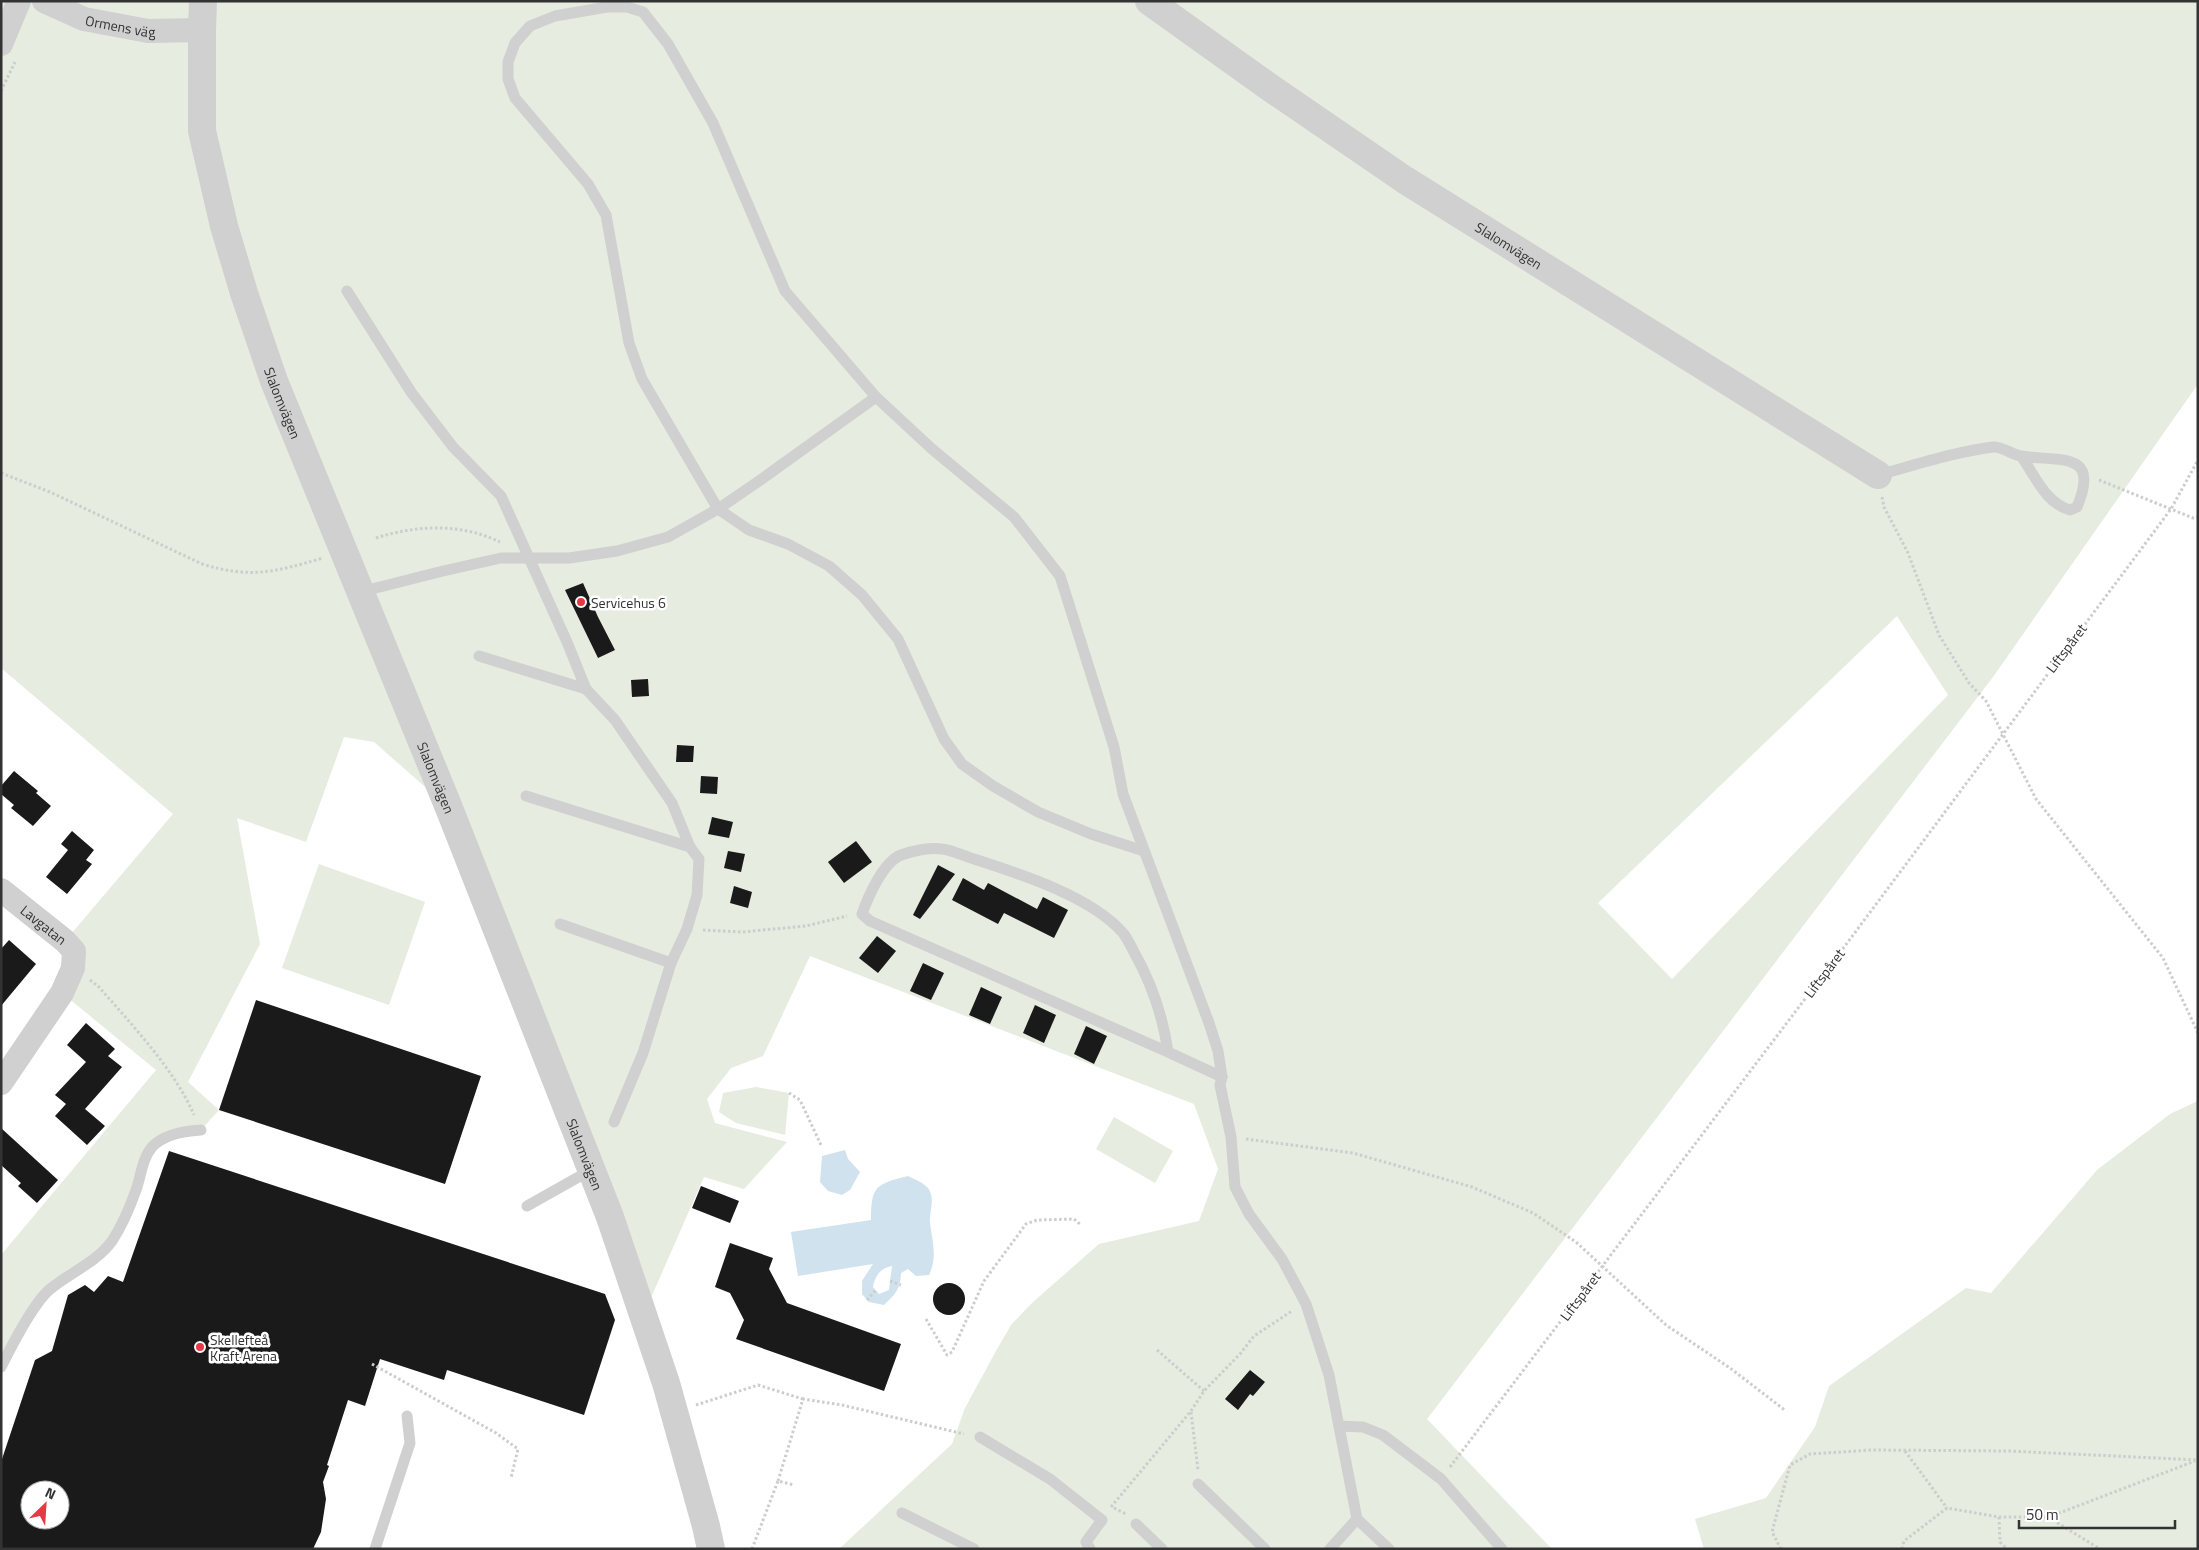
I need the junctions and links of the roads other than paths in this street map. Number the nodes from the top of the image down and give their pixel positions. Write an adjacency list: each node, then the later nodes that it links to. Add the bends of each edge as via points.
1 (19, 1): 6 (street)
2 (44, 1): 5 (street, Ormens väg, via 84,19 148,32)
3 (204, 1): 5 (street, Slalomvägen)
4 (1149, 1): 10 (street, Slalomvägen, via 1405,180)
5 (202, 30): 13 (street, Slalomvägen, via 202,131 224,226 274,381)
6 (1, 44)
7 (347, 291): 12 (lane, via 411,392 453,447 501,496)
8 (876, 397): 11 (lane); 11 (lane, via 785,291 713,122 668,44 643,12 627,7 608,7 555,16 530,26 515,43 508,62 508,79 515,98 588,184 606,215 629,343 642,379); 18 (lane, via 1014,517 1060,576 1114,747 1122,794)
9 (2021, 456): 9 (lane, via 2057,457 2078,464 2084,474 2083,492 2077,507 2063,508 2045,492); 10 (lane, via 1996,447 1964,452)
10 (1878, 475)
11 (718, 509): 12 (lane, via 668,537 617,551); 18 (lane, via 749,530 788,544 829,566 862,595 898,639 944,738 962,764 1038,812)
12 (530, 560): 13 (lane, via 501,558); 15 (lane)
13 (360, 592): 27 (street, Slalomvägen)
14 (478, 656): 15 (lane)
15 (586, 689): 17 (lane, via 615,720 672,803)
16 (526, 796): 17 (lane)
17 (690, 847): 21 (lane, via 700,859 696,895 687,930)
18 (1144, 851): 23 (lane, via 1209,1023)
19 (1, 890): 24 (street, Lavgatan, via 65,941 74,952 74,968 62,993)
20 (560, 924): 21 (lane)
21 (670, 963): 25 (lane, via 643,1053)
22 (1168, 1052): 22 (lane, via 1165,1029 1148,976 1123,933 1101,914 1058,890 942,849 899,855 874,886 862,914 870,921); 23 (lane)
23 (1222, 1077): 31 (lane, via 1220,1085 1231,1136 1235,1187 1249,1214 1282,1259 1306,1304 1329,1375)
24 (1, 1083)
25 (614, 1122)
26 (200, 1130): 29 (lane, via 187,1130 152,1147 112,1241 99,1255 47,1291)
27 (592, 1170): 28 (lane); 38 (street, Slalomvägen, via 674,1412)
28 (527, 1206)
29 (1, 1367)
30 (407, 1416): 37 (lane, via 410,1443)
31 (1339, 1426): 35 (lane); 45 (lane, via 1363,1427 1383,1435 1441,1479)
32 (980, 1437): 40 (lane, via 1050,1479 1102,1520 1086,1542)
33 (1198, 1484): 42 (lane)
34 (902, 1513): 39 (lane)
35 (1357, 1519): 43 (lane); 44 (lane)
36 (1136, 1524): 41 (lane)
37 (375, 1549)
38 (711, 1549)
39 (974, 1549)
40 (1090, 1549)
41 (1162, 1549)
42 (1265, 1549)
43 (1330, 1549)
44 (1389, 1549)
45 (1502, 1549)

